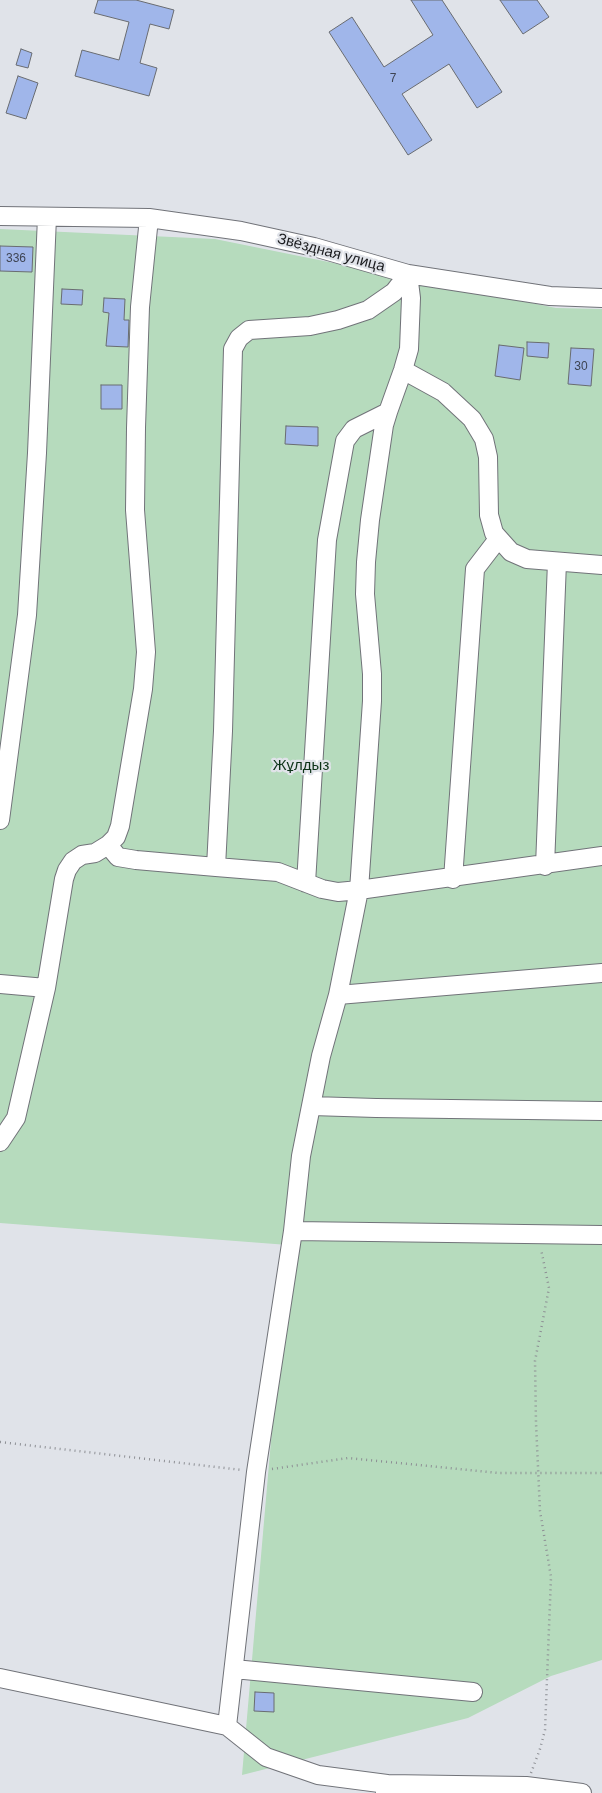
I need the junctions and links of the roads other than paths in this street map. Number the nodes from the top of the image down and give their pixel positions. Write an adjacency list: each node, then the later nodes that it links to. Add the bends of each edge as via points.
1 (0, 216): 2 (street, Звёздная улица)
2 (47, 216): 3 (street, Звёздная улица); 11 (street, via 27,615)
3 (149, 218): 4 (street, Звёздная улица, via 241,231 314,247); 12 (street, via 140,307 135,510 146,652 120,826 116,838)
4 (408, 274): 5 (street, Звёздная улица, via 550,296); 6 (street, via 411,298 409,349); 15 (street, via 394,292 368,310 310,326 249,330 233,349 223,731)
5 (602, 298)
6 (403, 370): 7 (street); 8 (street, via 443,392 472,419 484,439 488,457 489,515)
7 (388, 412): 17 (street, via 354,429 344,441 325,557); 18 (street, via 366,562 372,700)
8 (498, 539): 9 (street, via 511,552 527,559); 16 (street, via 475,569)
9 (557, 562): 10 (street); 14 (street)
10 (602, 565)
11 (0, 820)
12 (108, 846): 15 (street, via 118,857); 21 (street, via 82,855 67,870)
13 (602, 856): 14 (street)
14 (544, 866): 16 (street)
15 (216, 867): 17 (street, via 278,872)
16 (453, 878): 18 (street)
17 (306, 883): 18 (street, via 338,892)
18 (359, 890): 22 (street)
19 (602, 973): 22 (street)
20 (0, 984): 21 (street)
21 (46, 988): 25 (street, via 16,1118)
22 (338, 995): 23 (street, via 321,1056)
23 (312, 1106): 24 (street); 26 (street, via 300,1156)
24 (602, 1111)
25 (0, 1142)
26 (293, 1231): 27 (street); 28 (street, via 256,1472)
27 (602, 1235)
28 (234, 1669): 30 (street); 31 (street)
29 (0, 1678): 31 (street)
30 (474, 1692)
31 (226, 1726): 32 (street, via 266,1757 318,1776)
32 (386, 1789): 33 (street, via 526,1786)
33 (582, 1793)

